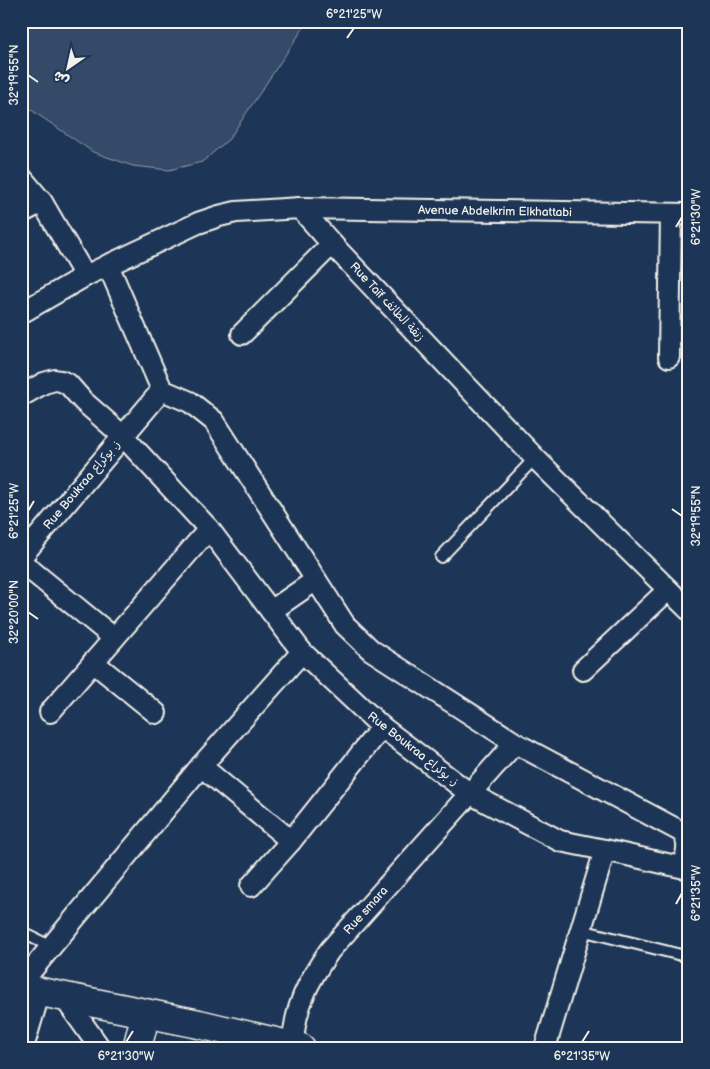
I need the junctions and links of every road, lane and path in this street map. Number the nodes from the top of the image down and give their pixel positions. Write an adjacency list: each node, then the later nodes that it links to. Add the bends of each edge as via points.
1 (21, 177): 2 (street)
2 (42, 202): 4 (street); 8 (street)
3 (300, 208): 5 (street, Avenue Abdelkrim Elkhattabi); 6 (street, Rue Taïf زنقة الطائف); 7 (street, via 219,216)
4 (21, 213)
5 (680, 214): 11 (street)
6 (332, 244): 10 (street); 15 (street, Rue Taïf زنقة الطائف)
7 (108, 265): 8 (street); 12 (street)
8 (85, 276): 9 (street)
9 (21, 313)
10 (242, 334)
11 (669, 357)
12 (162, 390): 14 (street, Rue Boukraa ز. بوكراع); 20 (street, via 190,402 214,422)
13 (21, 396): 14 (street, via 44,383 62,381)
14 (123, 436): 16 (street, Rue Boukraa ز. بوكراع); 17 (street, Rue Boukraa ز. بوكراع)
15 (535, 458): 18 (lane); 21 (street, Rue Taïf زنقة الطائف)
16 (209, 529): 23 (street, Rue Boukraa ز. بوكراع); 24 (street)
17 (21, 557)
18 (441, 557)
19 (21, 562): 24 (street)
20 (316, 580): 23 (street); 31 (street, via 345,625 371,650)
21 (668, 590): 22 (street, Rue Taïf زنقة الطائف); 27 (street)
22 (689, 610)
23 (271, 611): 25 (street, Rue Boukraa ز. بوكراع)
24 (114, 638): 26 (street)
25 (302, 652): 30 (street, Rue Boukraa ز. بوكراع); 32 (street)
26 (93, 662): 28 (street); 29 (street)
27 (583, 670)
28 (50, 712)
29 (156, 713)
30 (382, 727): 33 (street, Rue Boukraa ز. بوكراع); 34 (street)
31 (515, 743): 33 (street, Rue smara); 36 (street, via 686,835)
32 (201, 766): 34 (street); 40 (street)
33 (469, 793): 35 (street, Rue Boukraa ز. بوكراع, via 560,841); 44 (street, Rue smara, via 320,964 297,1011 294,1028)
34 (290, 841): 37 (street)
35 (605, 850): 36 (street, Rue Boukraa ز. بوكراع); 38 (street)
36 (686, 868)
37 (251, 886)
38 (581, 930): 41 (lane); 48 (street)
39 (21, 932): 40 (lane)
40 (52, 947): 42 (street)
41 (689, 958)
42 (36, 989): 43 (main road); 45 (street); 46 (street)
43 (146, 1013): 44 (main road); 47 (main road)
44 (297, 1047)
45 (24, 1048)
46 (100, 1048)
47 (137, 1048)
48 (545, 1048)

